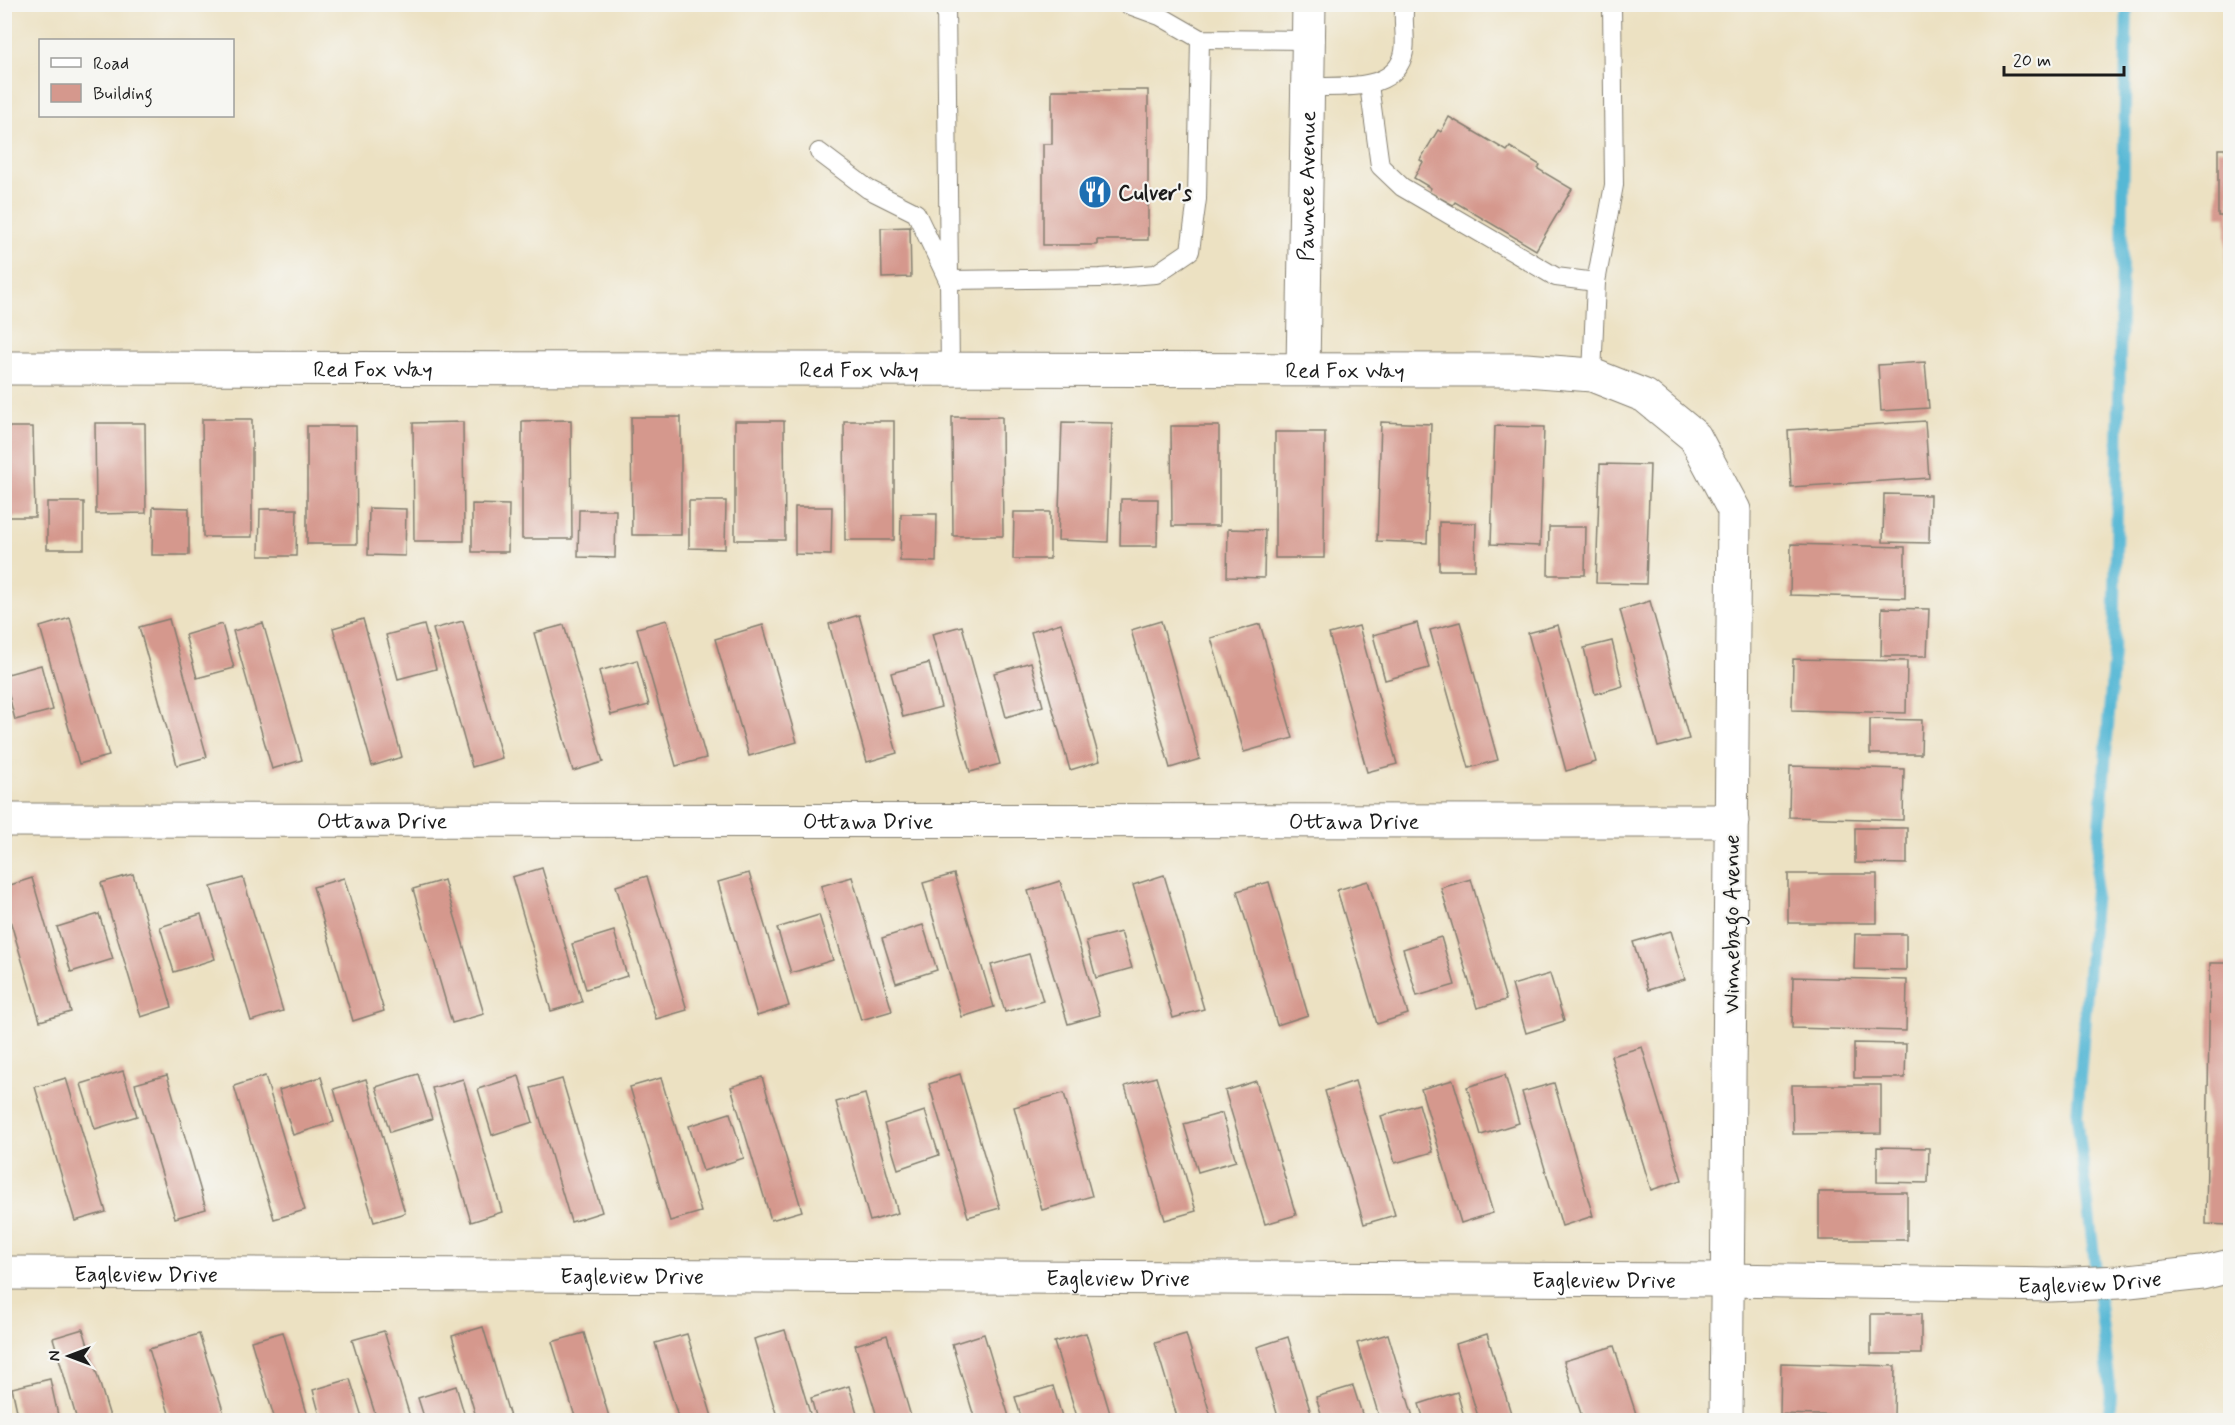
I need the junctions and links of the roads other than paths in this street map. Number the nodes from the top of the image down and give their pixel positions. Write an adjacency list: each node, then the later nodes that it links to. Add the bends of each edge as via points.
1 (946, 4): 11 (lane)
2 (1127, 4): 6 (lane, via 1160,16)
3 (1309, 4): 7 (street, Pawnee Avenue)
4 (1405, 4): 8 (lane, via 1403,55 1387,76)
5 (1612, 4): 12 (lane, via 1614,185)
6 (1200, 39): 7 (lane); 11 (lane, via 1197,199 1190,251 1156,274)
7 (1308, 40): 9 (street, Pawnee Avenue)
8 (1369, 85): 9 (lane); 12 (lane, via 1380,166 1402,187 1556,277)
9 (1307, 87): 15 (street, Pawnee Avenue)
10 (819, 152): 11 (lane, via 868,189 916,213)
11 (948, 280): 14 (lane)
12 (1596, 282): 16 (lane)
13 (4, 368): 14 (street, Red Fox Way)
14 (950, 369): 15 (street, Red Fox Way)
15 (1303, 369): 16 (street, Red Fox Way, via 1526,370)
16 (1592, 375): 17 (street, Red Fox Way, via 1645,396)
17 (1695, 437): 19 (street, Winnebago Avenue, via 1734,510)
18 (4, 820): 19 (street, Ottawa Drive)
19 (1732, 821): 22 (street, Winnebago Avenue)
20 (2230, 1266): 22 (street, Eagleview Drive, via 2120,1282 2050,1285)
21 (4, 1273): 22 (street, Eagleview Drive)
22 (1728, 1280): 23 (street, Winnebago Avenue)
23 (1726, 1420)

